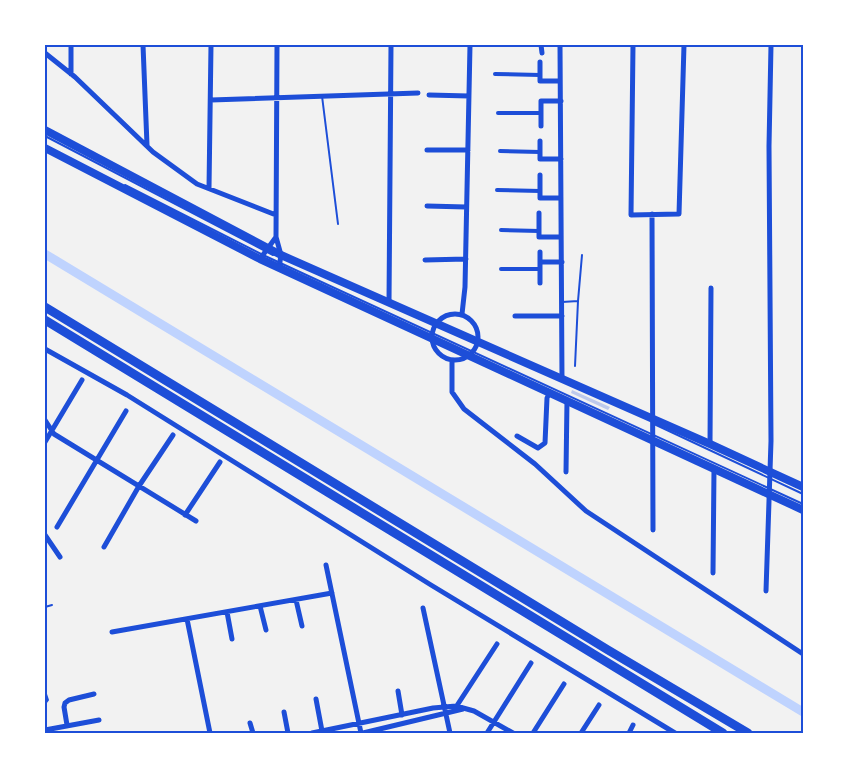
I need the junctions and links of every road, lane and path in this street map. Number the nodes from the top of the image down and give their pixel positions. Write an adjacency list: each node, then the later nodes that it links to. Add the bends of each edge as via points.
1 (71, 45): 15 (street)
2 (143, 45): 34 (street)
3 (211, 45): 25 (street)
4 (277, 45): 24 (street)
5 (391, 45): 20 (street)
6 (470, 45): 23 (street)
7 (542, 45): 12 (street)
8 (560, 45): 18 (street)
9 (633, 45): 48 (street, via 631,215)
10 (684, 45): 48 (street, via 679,214)
11 (771, 45): 99 (street)
12 (542, 52)
13 (45, 53): 15 (street)
14 (540, 62): 17 (street)
15 (71, 74): 34 (street)
16 (495, 74): 17 (street)
17 (540, 75): 18 (street, via 540,81)
18 (560, 81): 26 (street)
19 (418, 93): 20 (street)
20 (390, 94): 22 (street); 68 (street)
21 (429, 95): 23 (street)
22 (322, 96): 24 (street); 50 (lane)
23 (469, 96): 36 (street)
24 (277, 98): 25 (street); 49 (street)
25 (211, 100): 41 (street)
26 (561, 101): 28 (street, via 541,101); 39 (street)
27 (498, 113): 28 (street)
28 (541, 113): 29 (street)
29 (541, 126)
30 (45, 130): 56 (highway, via 225,226)
31 (45, 136): 56 (lane)
32 (540, 141): 38 (street)
33 (45, 146): 56 (lane); 56 (highway, via 221,238)
34 (147, 146): 41 (street)
35 (427, 150): 36 (street)
36 (468, 150): 46 (street)
37 (500, 152): 38 (street)
38 (540, 152): 39 (street, via 540,159)
39 (561, 159): 44 (street)
40 (540, 176): 43 (street)
41 (209, 188): 49 (street)
42 (497, 190): 43 (street)
43 (540, 191): 44 (street, via 540,198)
44 (561, 198): 54 (street)
45 (427, 206): 46 (street)
46 (466, 207): 58 (street)
47 (540, 213): 52 (street)
48 (652, 214): 88 (street)
49 (276, 215): 53 (street)
50 (338, 224)
51 (501, 230): 52 (street)
52 (539, 231): 54 (street, via 539,237)
53 (276, 237): 56 (street); 60 (street)
54 (561, 237): 62 (street)
55 (540, 252): 61 (street)
56 (264, 254): 60 (highway); 60 (highway)
57 (582, 255): 67 (lane)
58 (466, 259): 59 (street); 71 (street)
59 (425, 260)
60 (280, 261): 68 (highway); 75 (lane); 76 (highway)
61 (540, 262): 62 (street); 64 (street)
62 (562, 262): 69 (street)
63 (501, 269): 64 (street)
64 (540, 269): 65 (street)
65 (540, 283)
66 (711, 288): 94 (street)
67 (578, 301): 69 (lane); 81 (lane)
68 (389, 302): 75 (highway)
69 (562, 302): 73 (street)
70 (45, 307): 166 (highway)
71 (462, 314): 75 (street, via 443,316); 77 (street, via 477,330)
72 (515, 316): 73 (street)
73 (562, 316): 82 (street)
74 (45, 320): 165 (highway)
75 (435, 324): 76 (street); 77 (highway)
76 (431, 335): 79 (highway); 80 (street, via 440,355)
77 (477, 343): 79 (street); 82 (highway); 88 (lane)
78 (45, 349): 164 (street, via 127,395)
79 (471, 353): 80 (street); 84 (highway); 92 (lane)
80 (452, 360): 129 (street, via 452,392 464,409 586,510)
81 (575, 366)
82 (562, 379): 88 (highway)
83 (82, 380): 89 (street)
84 (550, 392): 85 (highway); 91 (street, via 545,443 538,448)
85 (567, 400): 92 (highway); 98 (street)
86 (126, 411): 95 (street)
87 (45, 420): 89 (street)
88 (653, 421): 92 (street); 94 (highway); 99 (lane)
89 (52, 430): 93 (street); 95 (street)
90 (173, 435): 100 (street)
91 (517, 436)
92 (653, 437): 97 (highway); 102 (lane); 109 (street)
93 (45, 442)
94 (710, 444): 99 (highway)
95 (96, 460): 100 (street); 108 (street)
96 (220, 462): 106 (street)
97 (714, 469): 102 (highway); 114 (street)
98 (566, 472)
99 (769, 474): 101 (highway); 102 (street); 103 (lane)
100 (139, 486): 106 (street); 111 (street)
101 (803, 487)
102 (768, 491): 104 (lane); 105 (highway); 115 (street)
103 (803, 494)
104 (803, 504)
105 (803, 510)
106 (185, 515): 107 (street)
107 (196, 521)
108 (57, 527)
109 (652, 530)
110 (45, 535): 112 (street)
111 (104, 547)
112 (60, 557)
113 (326, 565): 116 (street)
114 (713, 573)
115 (766, 591)
116 (332, 593): 117 (street); 146 (street)
117 (296, 600): 119 (street); 124 (street)
118 (52, 605): 120 (lane)
119 (260, 606): 122 (street); 125 (street)
120 (45, 607)
121 (423, 608): 138 (street)
122 (227, 612): 123 (street); 127 (street)
123 (187, 619): 126 (street); 152 (street)
124 (302, 626)
125 (266, 630)
126 (112, 632)
127 (232, 639)
128 (496, 644): 139 (street)
129 (803, 654)
130 (531, 663): 144 (street)
131 (564, 684): 161 (street)
132 (45, 691): 136 (lane)
133 (398, 691): 142 (street)
134 (94, 694): 148 (street, via 65,703)
135 (316, 699): 151 (street)
136 (45, 704)
137 (599, 705): 162 (street)
138 (444, 707): 139 (street); 141 (street); 142 (street)
139 (456, 709): 141 (street); 144 (street, via 465,708)
140 (284, 712): 154 (street)
141 (445, 714): 147 (street); 158 (street)
142 (402, 715): 146 (street)
143 (99, 720): 148 (street)
144 (494, 721): 159 (street); 160 (street)
145 (250, 723): 153 (street)
146 (359, 723): 151 (street); 156 (street)
147 (404, 724): 156 (street); 157 (street)
148 (67, 725): 150 (street)
149 (633, 725): 163 (street)
150 (45, 730)
151 (322, 731): 155 (street)
152 (210, 733)
153 (253, 733)
154 (288, 733)
155 (312, 733)
156 (362, 733)
157 (405, 733)
158 (450, 733)
159 (487, 733)
160 (513, 733)
161 (533, 733)
162 (581, 733)
163 (629, 733)
164 (675, 733)
165 (723, 733)
166 (748, 733)

